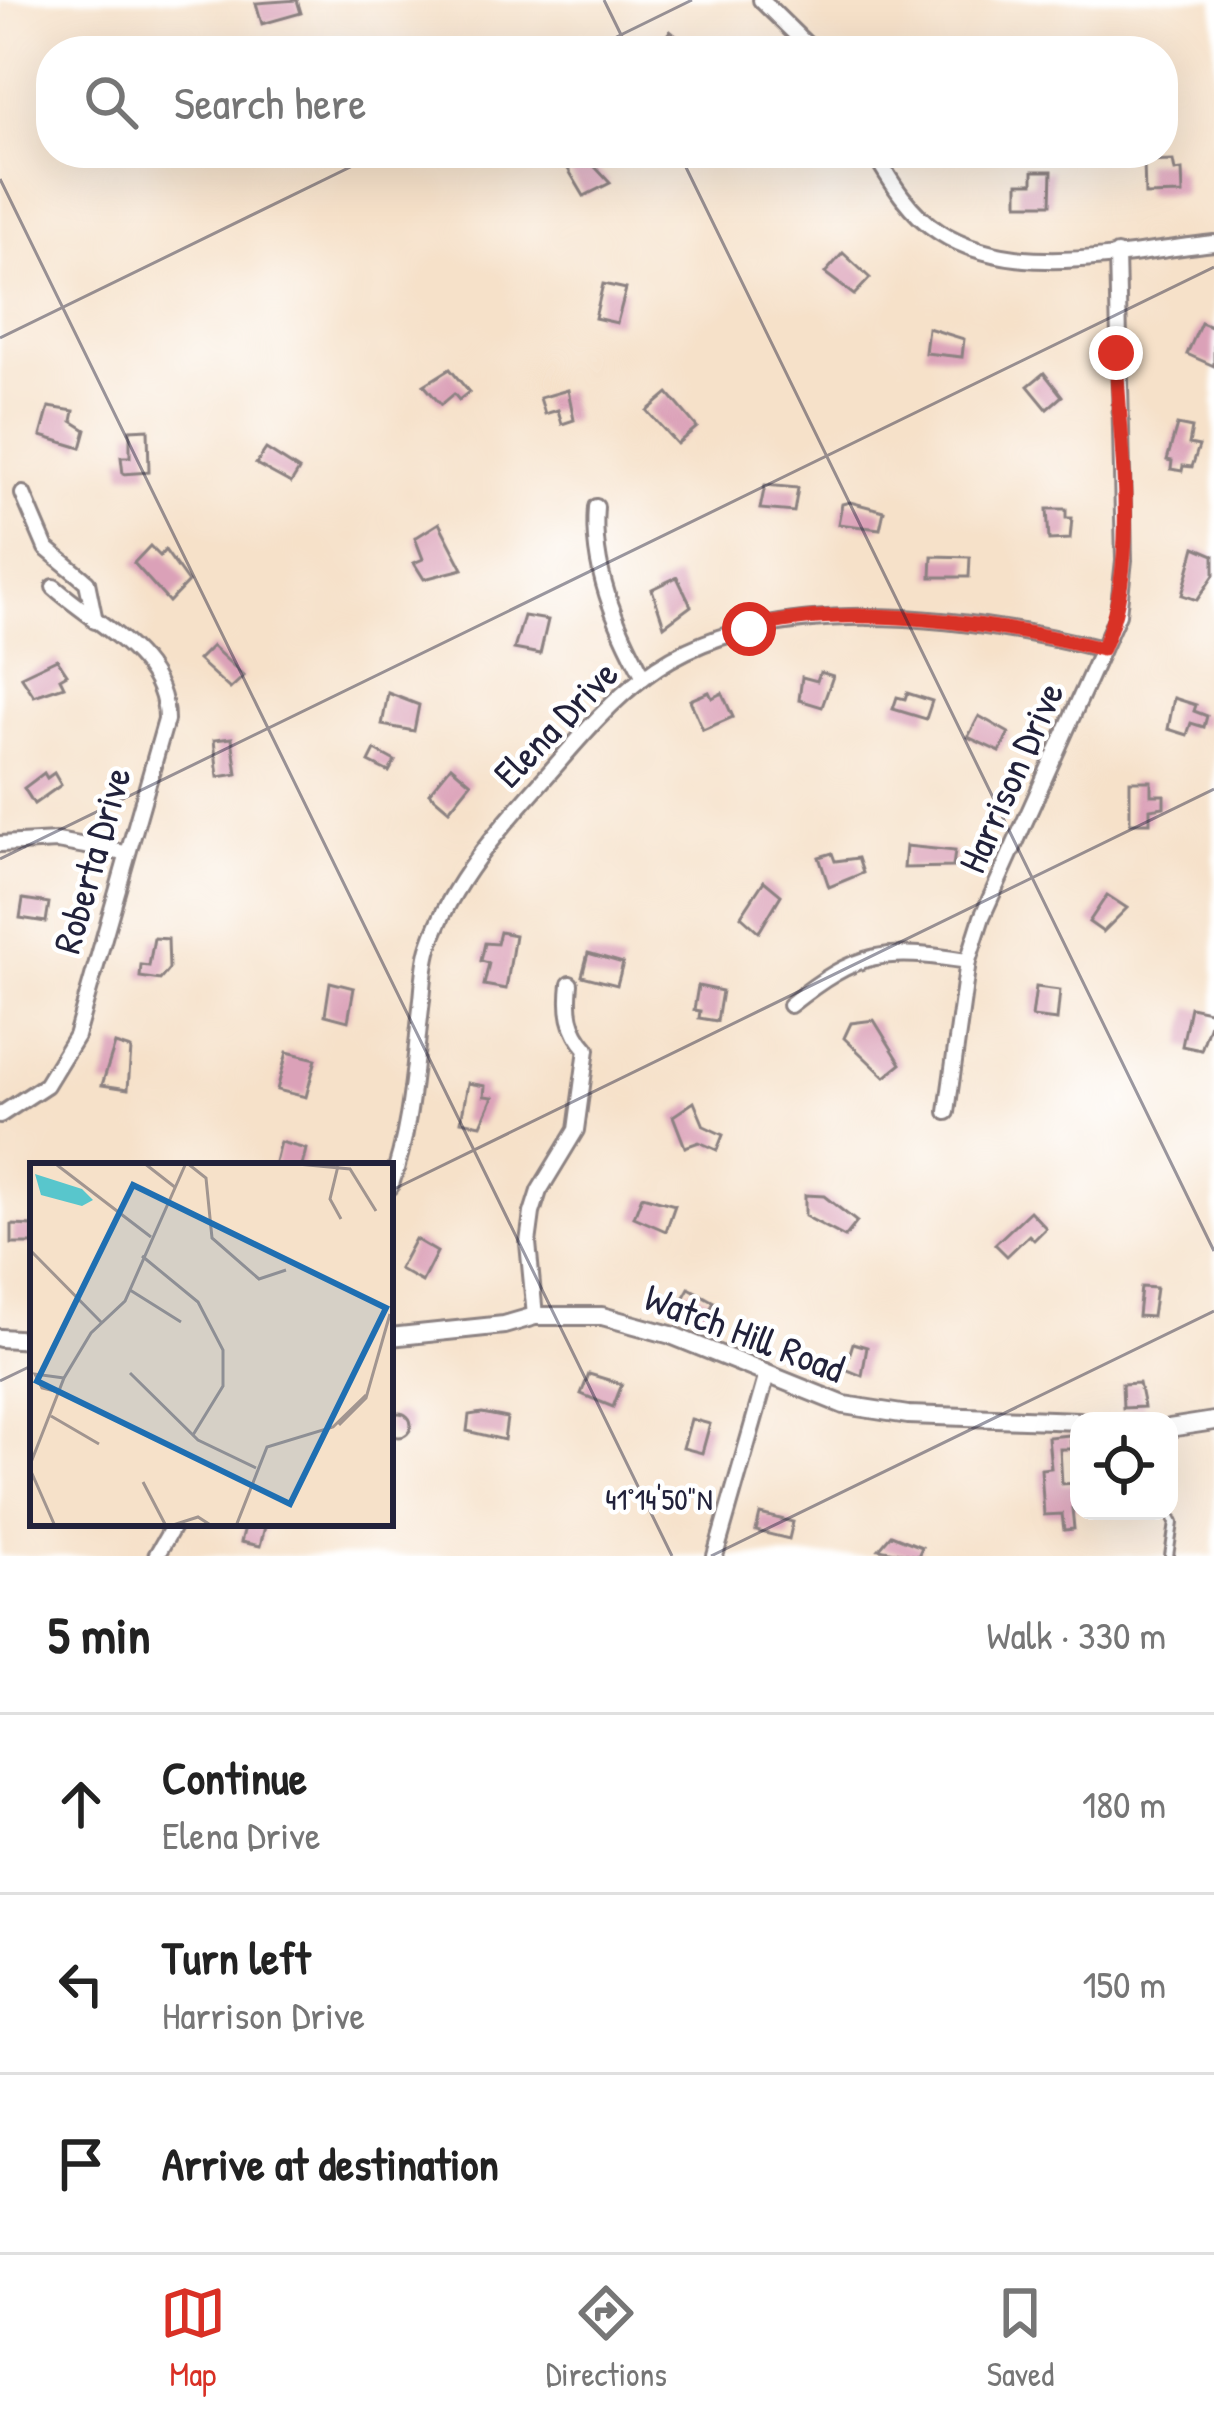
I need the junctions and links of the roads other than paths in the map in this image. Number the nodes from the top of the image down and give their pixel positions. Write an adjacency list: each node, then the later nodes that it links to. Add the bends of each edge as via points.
1 (761, 0): 2 (street)
2 (798, 36)
3 (883, 168): 5 (street, via 937,231 985,254)
4 (1214, 242): 5 (street)
5 (1117, 254): 10 (street, Harrison Drive, via 1124,560 1118,614)
6 (23, 494): 9 (street, Roberta Drive, via 46,548 87,582)
7 (596, 506): 11 (street, via 601,577)
8 (54, 586): 9 (street, Roberta Drive)
9 (94, 621): 13 (street, Roberta Drive, via 146,661 166,694 166,720)
10 (1102, 649): 11 (street, Elena Drive, via 1027,631 783,619 706,643); 14 (street, Harrison Drive)
11 (644, 677): 19 (street, Elena Drive, via 519,806 449,900 428,949 404,1148)
12 (0, 844): 13 (street, via 57,841)
13 (125, 853): 18 (street, Roberta Drive, via 76,1036 46,1085)
14 (968, 962): 16 (street, via 898,950 865,956); 17 (street, Harrison Drive)
15 (570, 984): 20 (street, via 571,1022 587,1049 576,1130 532,1214)
16 (790, 1005)
17 (947, 1112)
18 (0, 1114)
19 (393, 1179)
20 (535, 1316): 21 (street, Watch Hill Road); 24 (street, Watch Hill Road, via 632,1322)
21 (393, 1337)
22 (0, 1338): 23 (street)
23 (30, 1340)
24 (766, 1378): 25 (street, Watch Hill Road, via 844,1405 908,1415); 31 (street)
25 (1070, 1421)
26 (1214, 1422): 27 (street)
27 (1178, 1427)
28 (1172, 1520): 32 (lane)
29 (173, 1526): 30 (street)
30 (156, 1556)
31 (715, 1556)
32 (1168, 1556)

